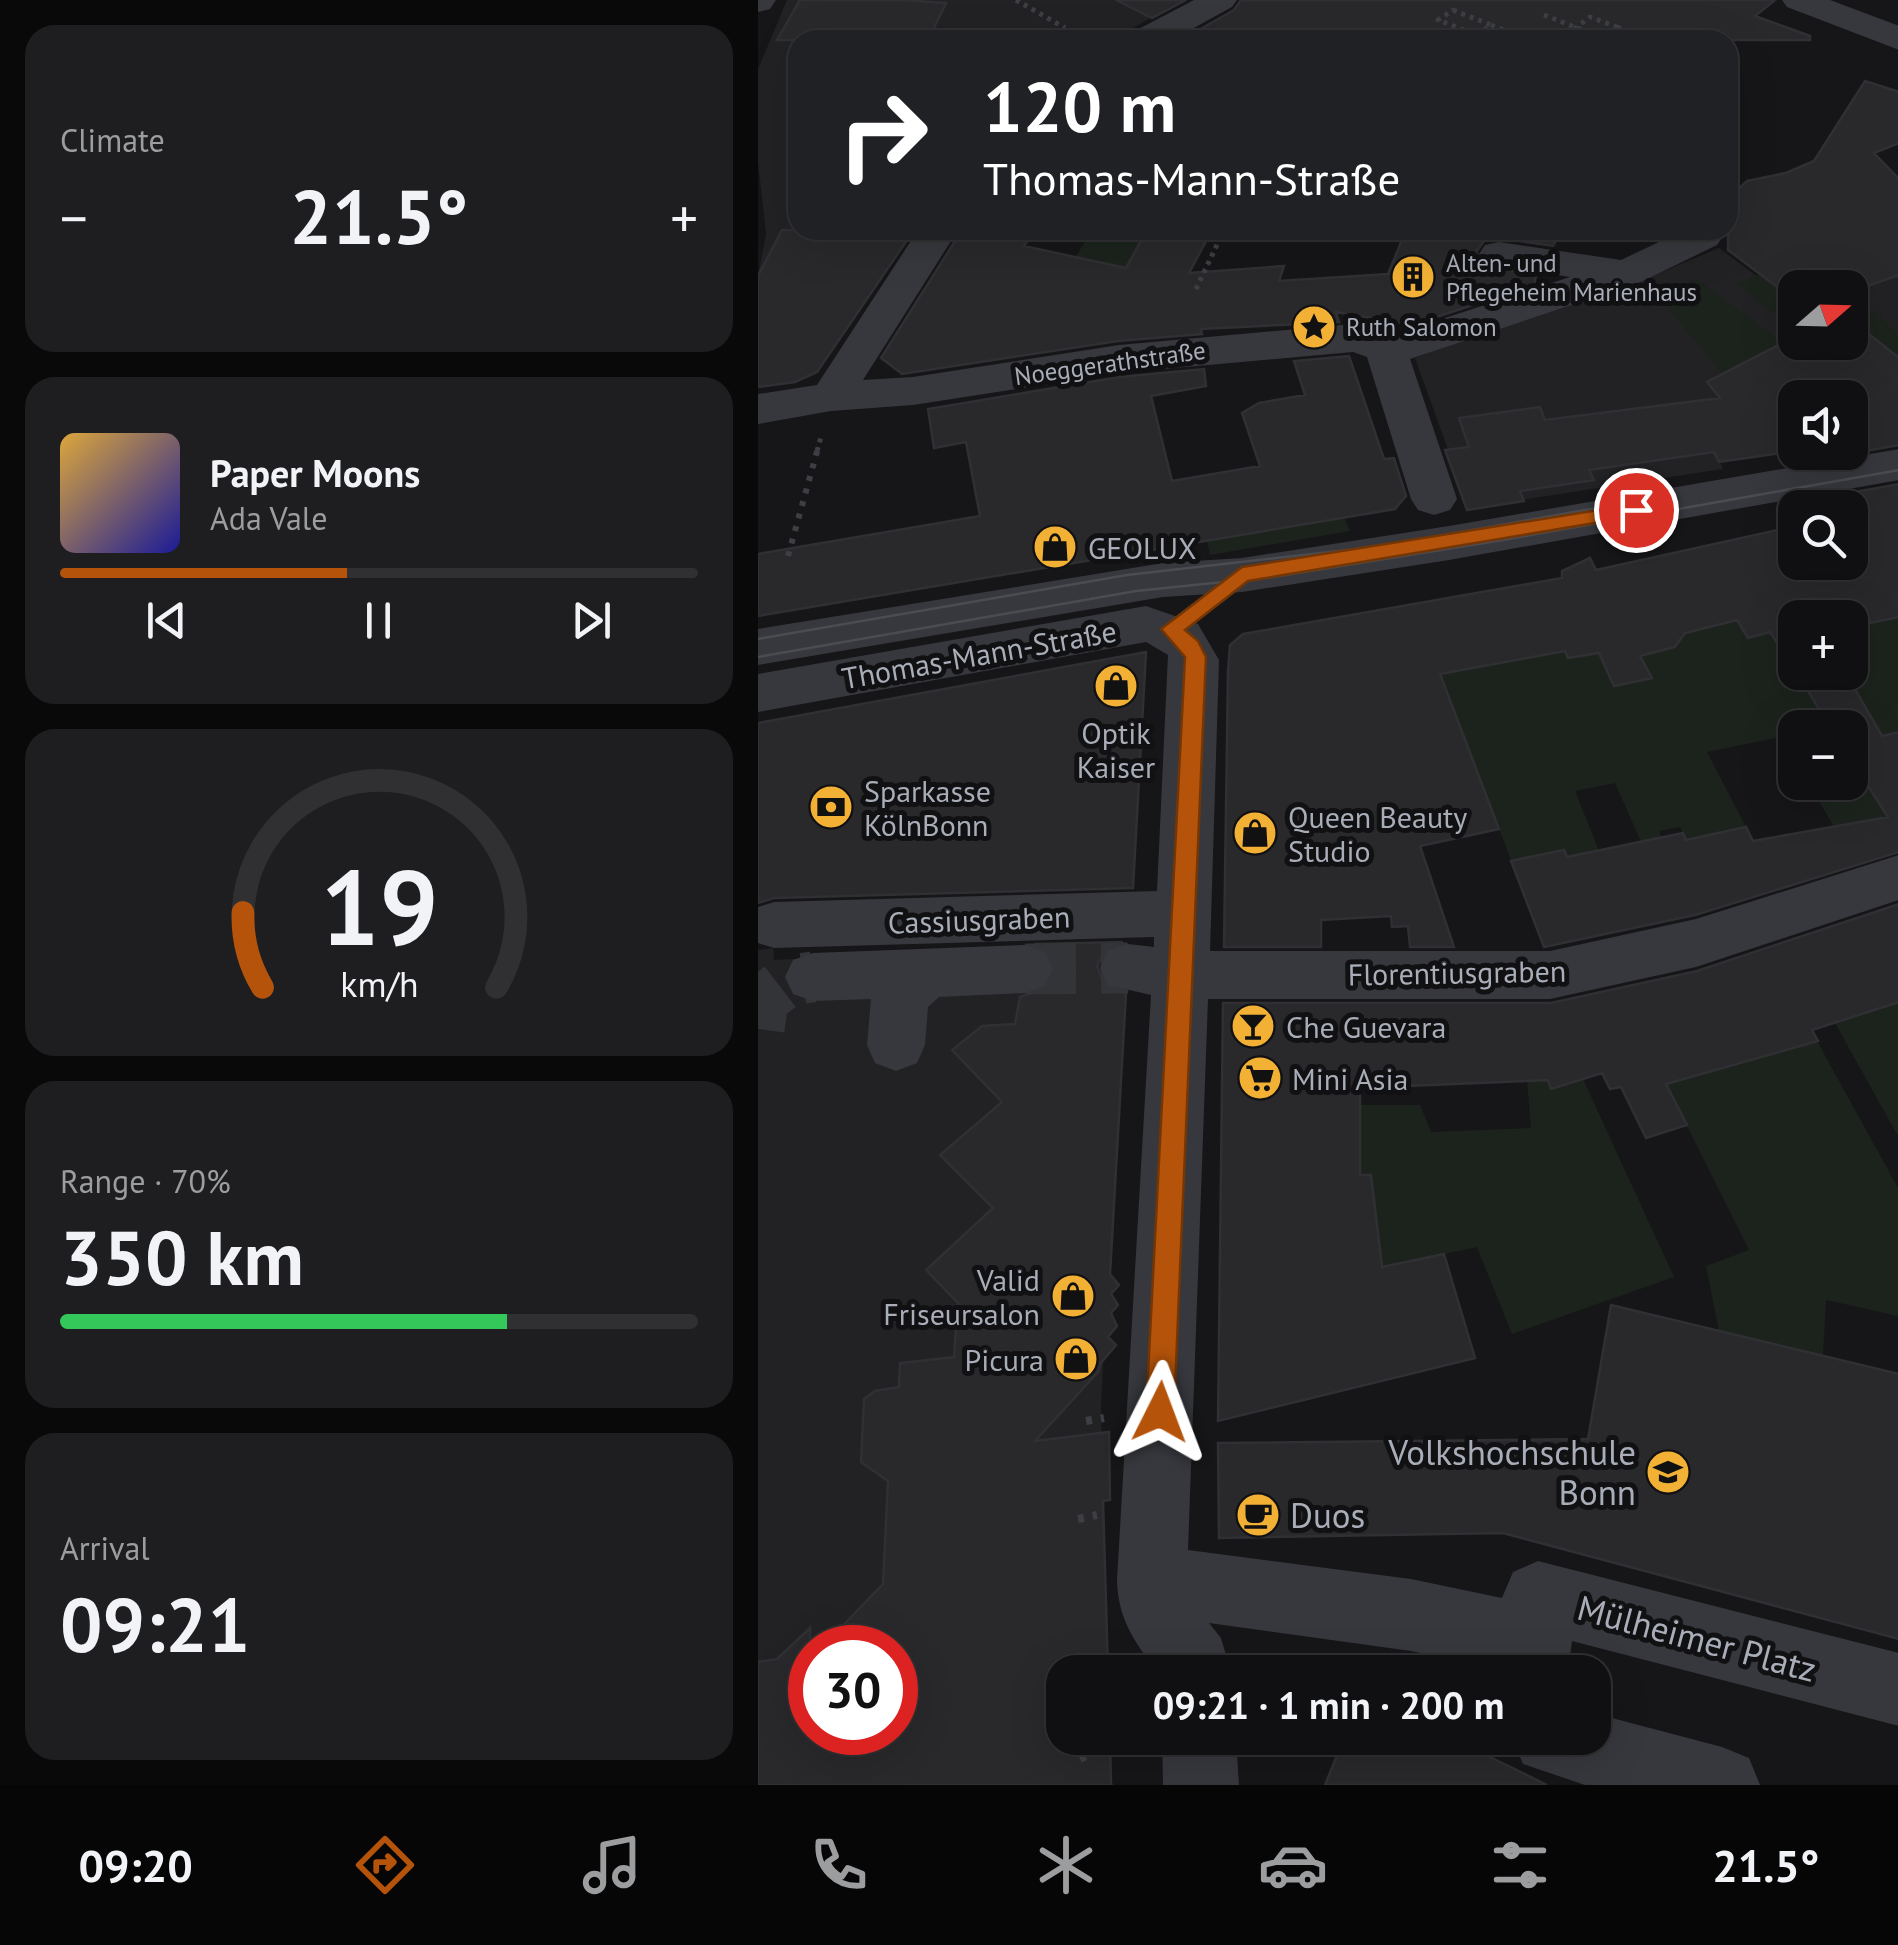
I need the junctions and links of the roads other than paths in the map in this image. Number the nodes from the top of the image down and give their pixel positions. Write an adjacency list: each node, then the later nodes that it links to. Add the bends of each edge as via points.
1 (1220, 0): 4 (street)
2 (1898, 1): 3 (street)
3 (1806, 3): 5 (street)
4 (1164, 30)
5 (1898, 40)
6 (932, 240): 11 (street)
7 (1695, 240): 9 (street, Noeggerathstraße)
8 (1499, 254): 9 (street)
9 (1629, 272): 10 (street, Noeggerathstraße)
10 (1386, 350): 11 (street, Noeggerathstraße, via 1353,338 1222,348); 14 (street)
11 (832, 397): 12 (street, Noeggerathstraße)
12 (758, 408)
13 (1898, 464): 15 (street, Thomas-Mann-Straße)
14 (1434, 499)
15 (1242, 574): 16 (street, Thomas-Mann-Straße); 17 (street, Thomas-Mann-Straße, via 1162,580)
16 (1171, 629): 18 (street, Thomas-Mann-Straße, via 1146,624); 20 (street, via 1196,657)
17 (758, 647)
18 (758, 694)
19 (1898, 876): 23 (street, Florentiusgraben, via 1696,942 1550,975)
20 (1183, 914): 21 (street, Cassiusgraben); 23 (street)
21 (774, 926)
22 (1024, 969): 24 (street)
23 (1155, 971): 27 (street, via 1160,1412)
24 (926, 973): 25 (street); 26 (street, via 900,997)
25 (813, 977)
26 (896, 1044)
27 (1152, 1580): 28 (street, via 1153,1608); 29 (street, Mülheimer Platz, via 1411,1615)
28 (1188, 1655)
29 (1528, 1655)
30 (1534, 1655): 31 (street, Mülheimer Platz, via 1538,1596)
31 (1898, 1690)
32 (1200, 1755): 34 (street)
33 (1611, 1755): 35 (street)
34 (1201, 1785)
35 (1722, 1785)

